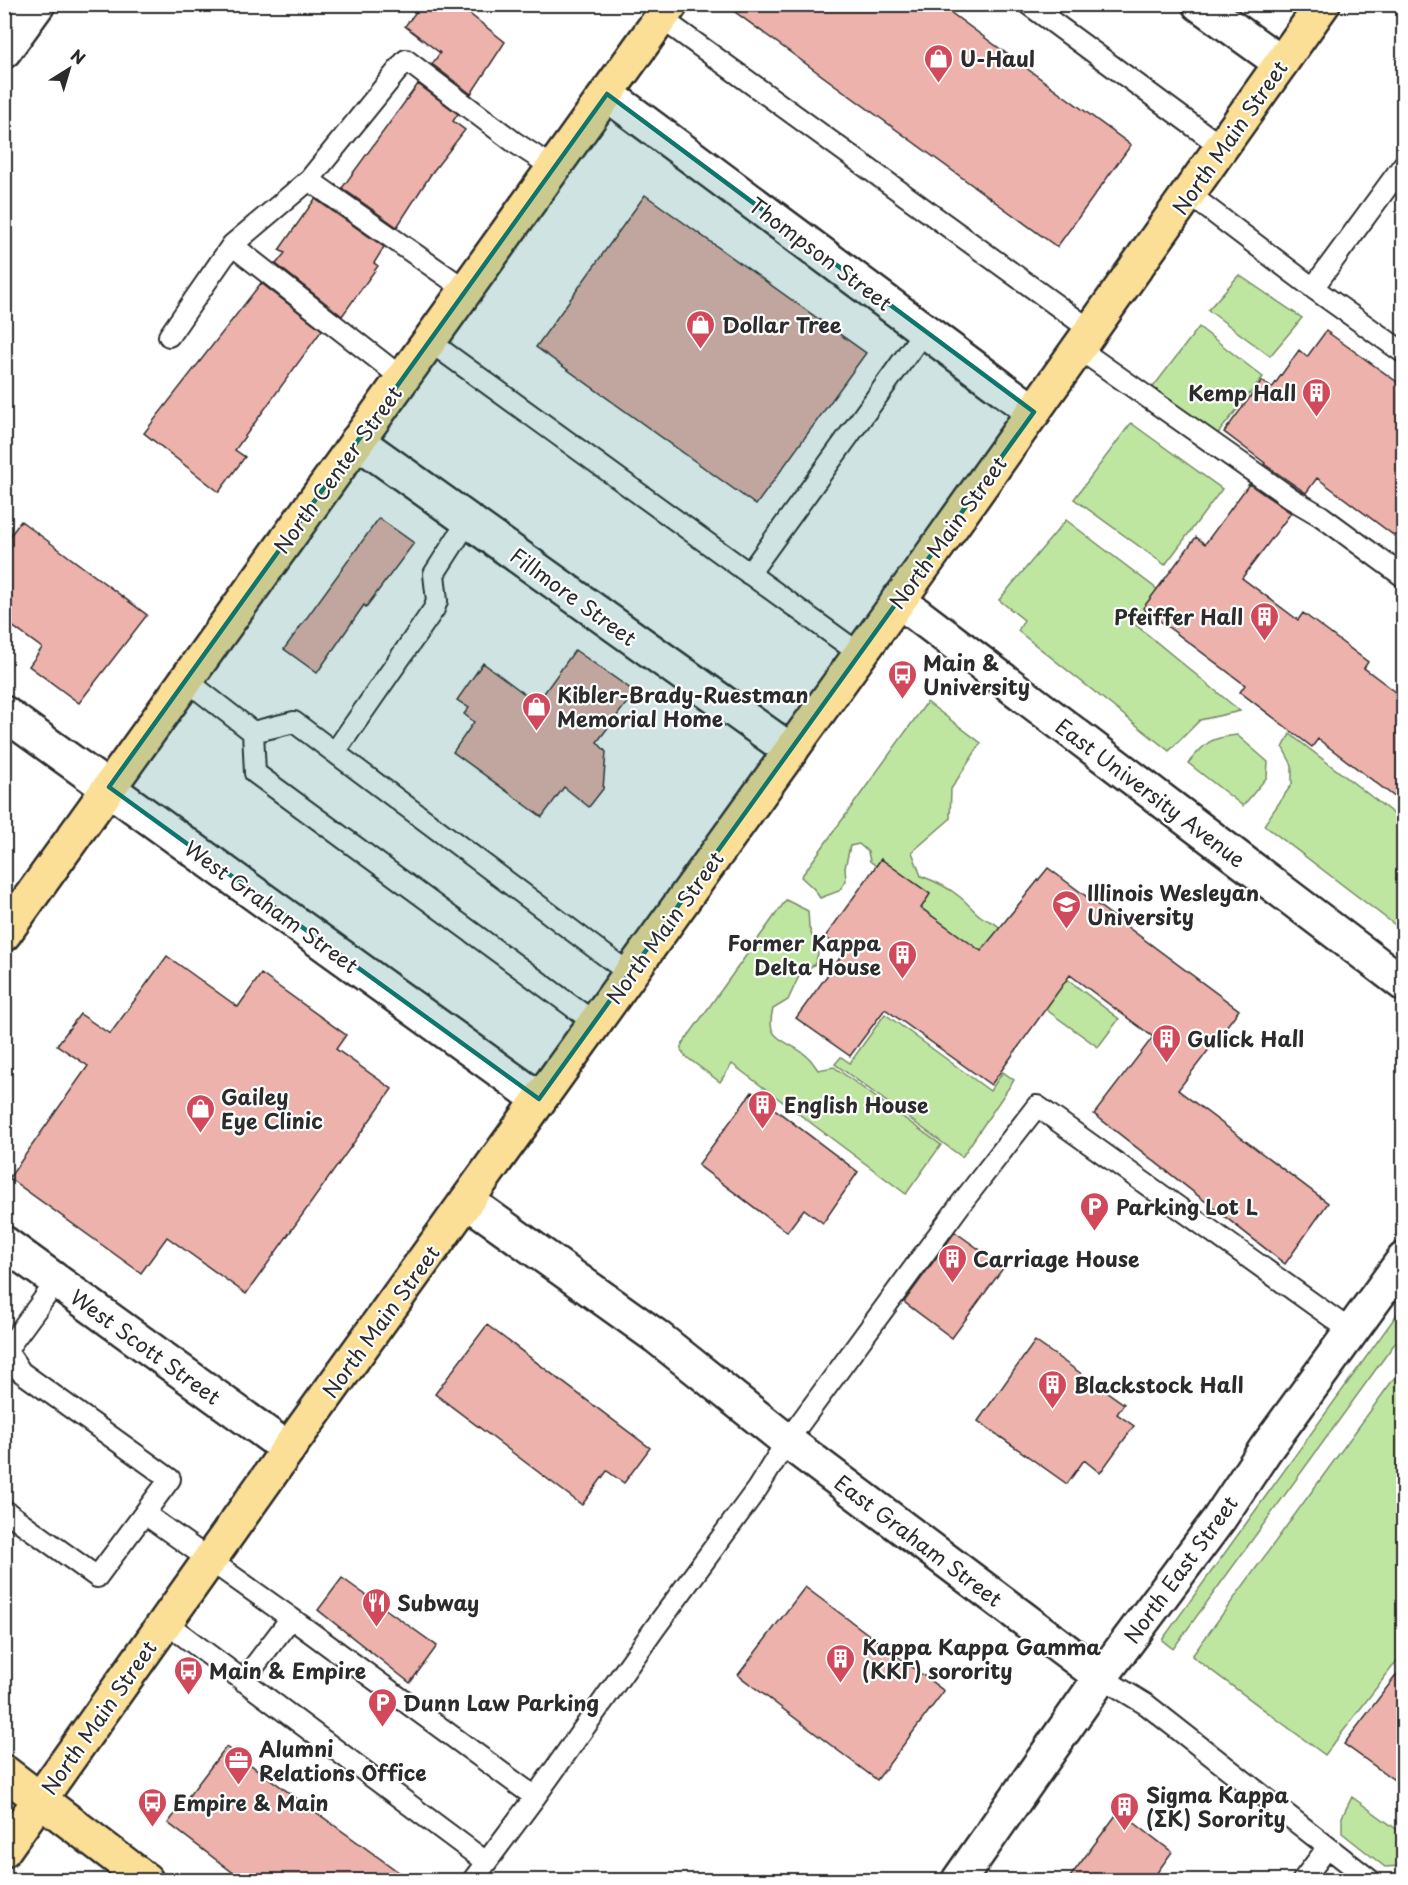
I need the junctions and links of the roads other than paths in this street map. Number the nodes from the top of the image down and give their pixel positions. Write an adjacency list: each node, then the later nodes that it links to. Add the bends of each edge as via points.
1 (38, 4): 6 (street)
2 (1028, 4): 9 (lane)
3 (1199, 4): 7 (street)
4 (1323, 4): 7 (main road, North Main Street)
5 (666, 11): 8 (main road, North Center Street); 19 (lane)
6 (4, 51)
7 (1281, 63): 9 (main road, North Main Street)
8 (607, 94): 11 (main road, North Center Street); 17 (street, Thompson Street)
9 (1222, 147): 13 (main road, North Main Street)
10 (1404, 164): 15 (lane)
11 (554, 168): 12 (lane, via 406,60); 16 (main road, North Center Street)
12 (309, 180): 14 (lane); 16 (lane)
13 (1189, 194): 15 (lane); 19 (main road, North Main Street)
14 (232, 245): 18 (lane); 22 (lane)
15 (1313, 288): 21 (lane)
16 (466, 290): 20 (main road, North Center Street)
17 (925, 330): 23 (street, Thompson Street); 26 (lane)
18 (169, 336)
19 (1085, 340): 23 (main road, North Main Street); 27 (lane, via 1292,499)
20 (429, 341): 22 (main road, North Center Street); 26 (lane)
21 (1403, 351)
22 (402, 378): 24 (main road, North Center Street)
23 (1034, 412): 28 (main road, North Main Street)
24 (357, 441): 25 (street, Fillmore Street); 30 (main road, North Center Street)
25 (468, 521): 33 (street, Fillmore Street); 34 (lane, via 434,574 434,609)
26 (749, 574): 29 (lane)
27 (1404, 577)
28 (898, 600): 29 (main road, North Main Street); 38 (street, East University Avenue)
29 (860, 654): 33 (main road, North Main Street)
30 (186, 680): 32 (lane); 35 (main road, North Center Street)
31 (4, 713): 35 (street, West Graham Street)
32 (253, 732): 34 (lane, via 294,722); 39 (lane, via 255,773)
33 (791, 751): 37 (main road, North Main Street)
34 (335, 752): 37 (lane)
35 (109, 787): 36 (main road, North Center Street); 40 (street, West Graham Street)
36 (4, 934)
37 (630, 974): 39 (main road, North Main Street)
38 (1404, 984)
39 (595, 1023): 40 (main road, North Main Street)
40 (539, 1099): 41 (main road, North Main Street)
41 (467, 1201): 47 (street, East Graham Street, via 657,1337); 48 (main road, North Main Street)
42 (4, 1243): 44 (street, West Scott Street)
43 (1404, 1259): 45 (street, North East Street)
44 (57, 1281): 46 (lane); 48 (street, West Scott Street)
45 (1351, 1331): 47 (lane, via 1037,1106); 54 (street, North East Street, via 1219,1519)
46 (6, 1350): 50 (lane, via 21,1371 170,1479)
47 (787, 1441): 54 (street, East Graham Street); 57 (lane, via 757,1489)
48 (288, 1449): 51 (main road, North Main Street)
49 (4, 1510): 50 (lane, via 97,1577)
50 (145, 1514): 51 (lane)
51 (209, 1559): 52 (lane); 53 (main road, North Main Street)
52 (291, 1618): 55 (lane); 57 (lane)
53 (165, 1622): 55 (lane); 58 (main road, North Main Street)
54 (1101, 1677): 59 (lane, East Graham Street, via 1147,1705); 64 (street, North East Street)
55 (243, 1681): 61 (lane)
56 (4, 1772): 58 (main road)
57 (535, 1797): 61 (lane)
58 (40, 1799): 60 (main road, North Main Street); 62 (main road)
59 (1328, 1847): 65 (lane); 66 (lane, East Graham Street)
60 (4, 1850)
61 (486, 1862): 63 (lane)
62 (146, 1881)
63 (472, 1881)
64 (959, 1881)
65 (1303, 1881)
66 (1370, 1881)

